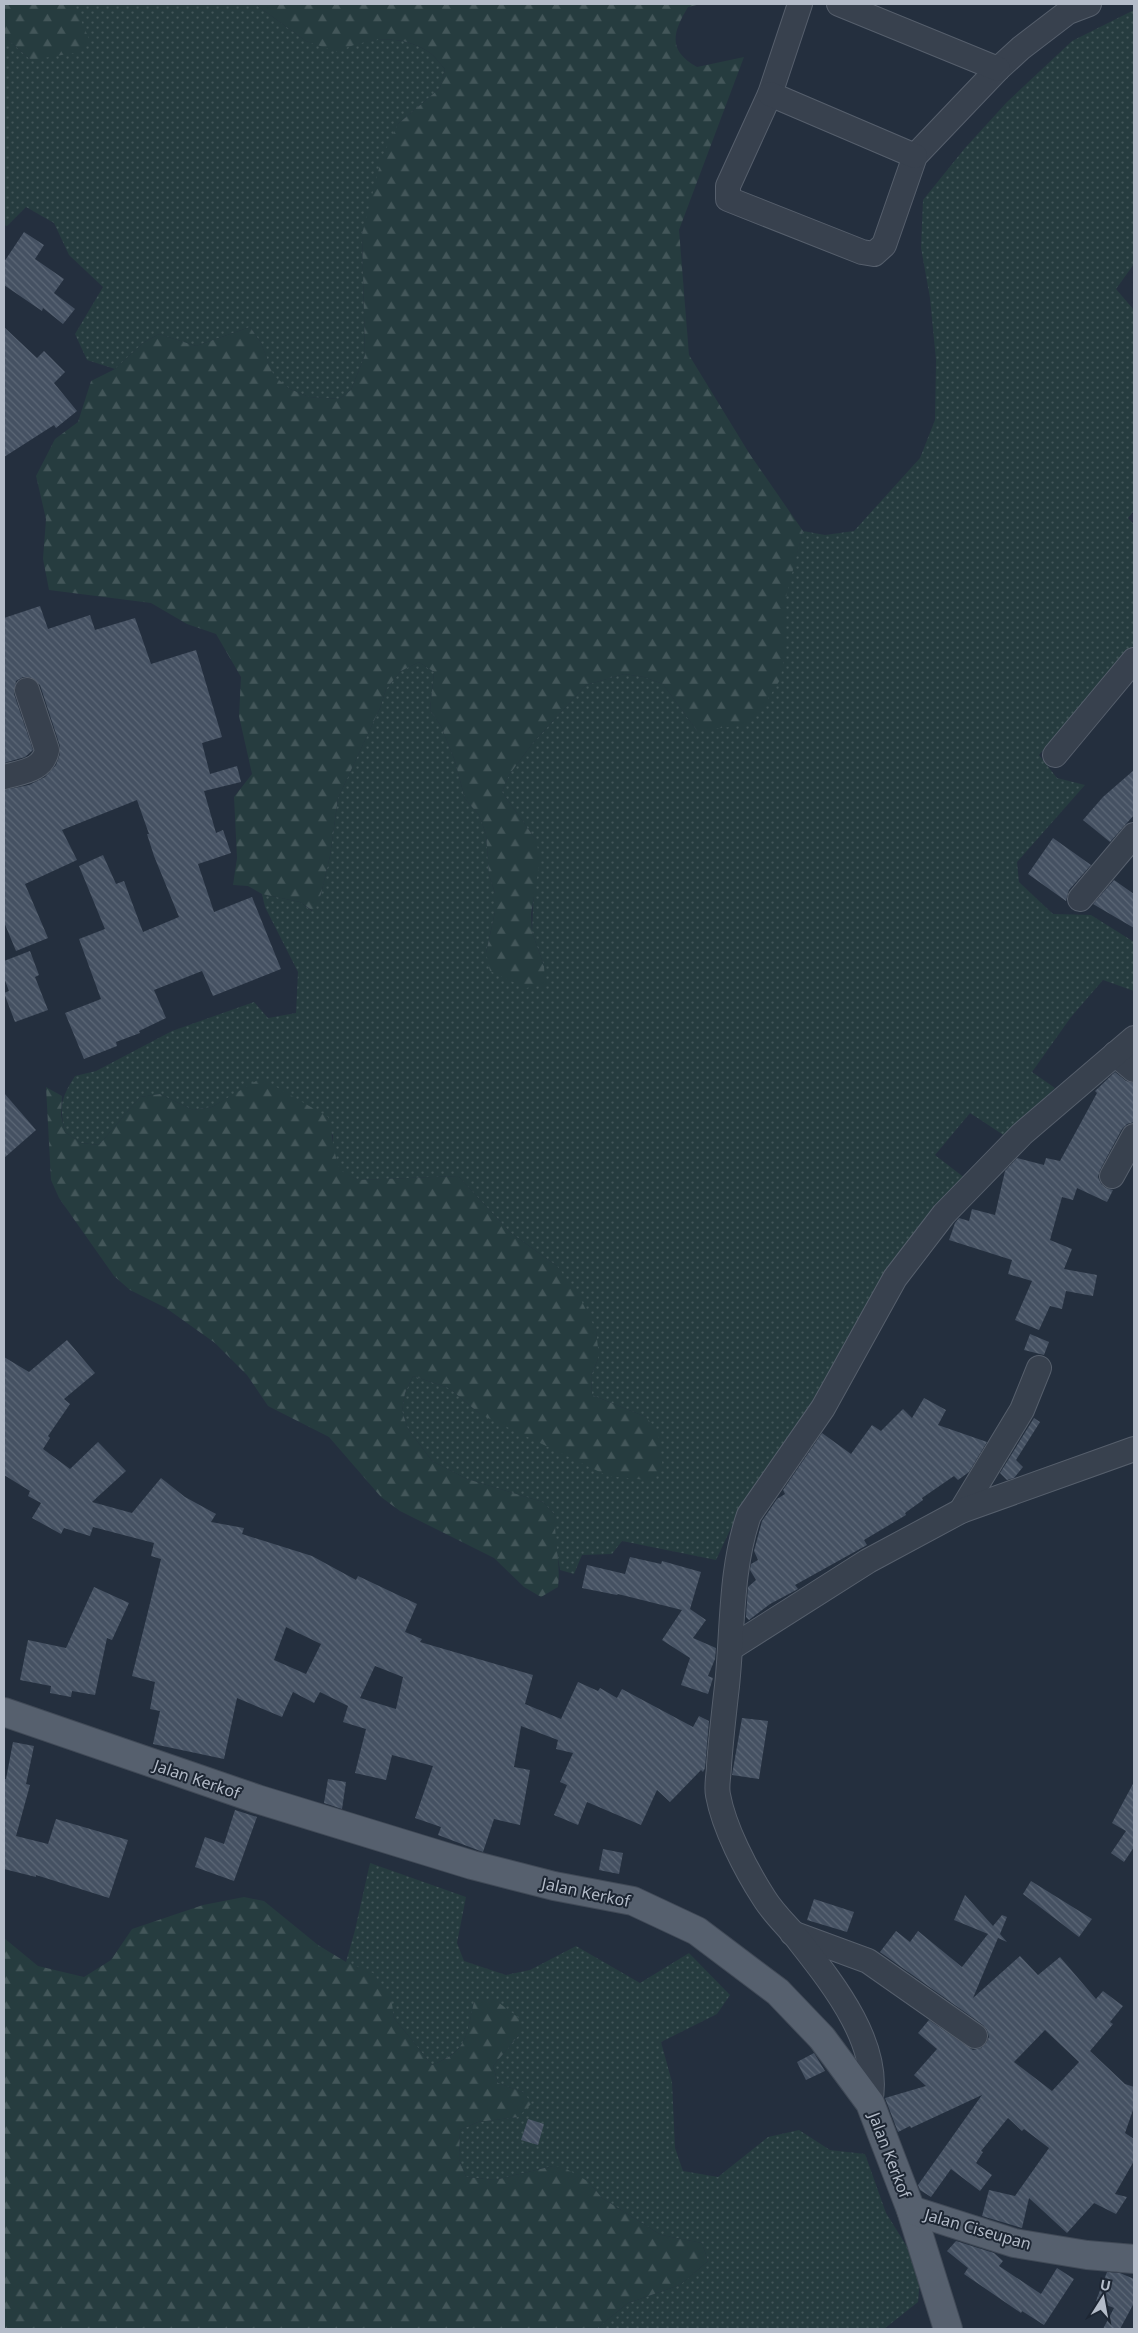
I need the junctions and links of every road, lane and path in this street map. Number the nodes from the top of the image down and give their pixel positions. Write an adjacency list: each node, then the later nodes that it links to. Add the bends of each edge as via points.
1 (800, 4): 5 (street)
2 (839, 4): 4 (street)
3 (1089, 4): 4 (street, via 1068,12)
4 (998, 69): 6 (street)
5 (770, 94): 6 (street); 6 (street, via 728,186 728,199 874,254 884,245)
6 (916, 156)
7 (1134, 660): 9 (street)
8 (27, 690): 10 (street, via 47,750 45,759 40,765)
9 (1055, 755)
10 (4, 777)
11 (1134, 835): 12 (street)
12 (1080, 899)
13 (1134, 1038): 14 (street)
14 (1115, 1054): 15 (street); 21 (street, via 1016,1141 944,1214 895,1278 822,1408 749,1514 736,1564)
15 (1134, 1070)
16 (1134, 1136): 17 (street)
17 (1112, 1176)
18 (1040, 1368): 20 (street, via 1022,1410)
19 (1134, 1449): 20 (street)
20 (961, 1511): 21 (street, via 868,1561)
21 (731, 1648): 23 (street, via 717,1794 751,1875 765,1900)
22 (6, 1713): 25 (main road, Jalan Kerkof, via 257,1799 472,1865 554,1886 633,1900 697,1931 778,1992 822,2038)
23 (792, 1932): 24 (street, via 868,1961); 25 (street, via 840,1994 863,2041 872,2070)
24 (975, 2036)
25 (870, 2103): 26 (main road, Jalan Kerkof)
26 (911, 2210): 27 (main road, Jalan Ciseupan, via 1014,2243); 28 (main road, Jalan Kerkof)
27 (1134, 2259)
28 (948, 2329)

